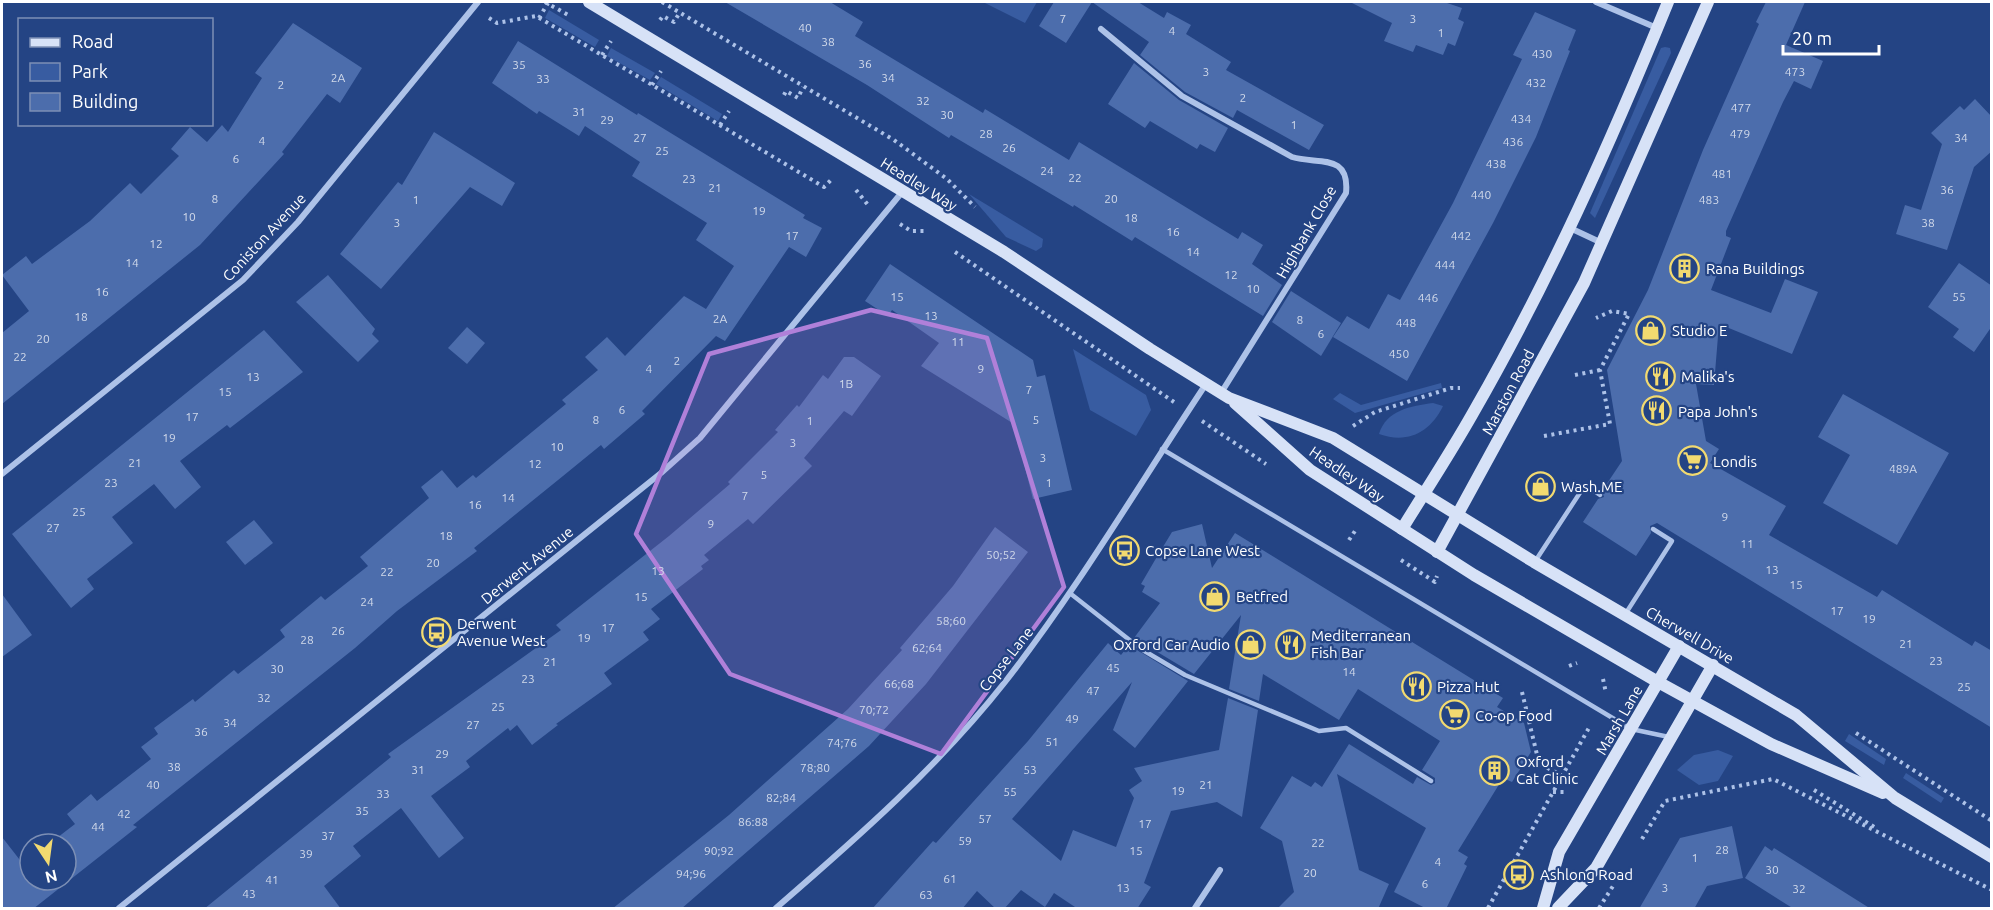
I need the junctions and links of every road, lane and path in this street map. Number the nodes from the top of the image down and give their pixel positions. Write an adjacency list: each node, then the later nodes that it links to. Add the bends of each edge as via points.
1 (478, 2): 40 (street, Coniston Avenue, via 298,222 243,280)
2 (589, 2): 23 (main road, Headley Way)
3 (662, 2): 8 (path)
4 (1596, 2): 12 (street)
5 (1668, 2): 12 (main road, Marston Road)
6 (1708, 2): 28 (main road, Marston Road)
7 (548, 3): 10 (path)
8 (680, 12): 9 (path, via 674,22); 18 (path)
9 (663, 16)
10 (539, 18): 11 (path); 15 (path)
11 (497, 23)
12 (1657, 28): 25 (main road, Marston Road)
13 (1101, 29): 36 (street, Highbank Close, via 1182,96 1292,157 1306,162 1330,161 1339,166 1347,184 1346,193)
14 (611, 40): 15 (path)
15 (602, 55): 17 (path)
16 (661, 70): 17 (path)
17 (652, 85): 21 (path)
18 (803, 87): 19 (path, via 798,98); 24 (path, via 894,140 947,179)
19 (786, 91)
20 (729, 111): 21 (path)
21 (720, 125): 22 (path, via 824,187)
22 (832, 179)
23 (903, 191): 33 (main road, Headley Way); 75 (street, Derwent Avenue, via 700,438)
24 (979, 210)
25 (1570, 228): 28 (street); 41 (main road, Marston Road, via 1483,396)
26 (911, 231): 27 (path)
27 (926, 231)
28 (1602, 243): 43 (main road, Marston Road, via 1584,284)
29 (954, 251): 34 (path)
30 (1596, 318): 31 (path, via 1612,311 1629,314)
31 (1600, 370): 32 (path); 38 (path, via 1610,424)
32 (1575, 375)
33 (1206, 384): 36 (main road, Headley Way); 39 (street, Copse Lane)
34 (1150, 386)
35 (1451, 388): 37 (path, via 1375,412)
36 (1225, 395): 41 (main road, Headley Way, via 1333,438); 44 (main road, Headley Way, via 1310,470)
37 (1356, 423)
38 (1544, 436)
39 (1162, 450): 51 (street, Copse Lane); 61 (lane)
40 (2, 474)
41 (1424, 494): 43 (main road, Headley Way); 44 (main road, Marston Road)
42 (1600, 495): 48 (lane, via 1585,485)
43 (1458, 515): 46 (main road, Marston Road); 48 (main road, Cherwell Drive)
44 (1402, 529): 46 (main road, Headley Way)
45 (1653, 529): 52 (lane, via 1672,541)
46 (1437, 552): 49 (main road, Headley Way)
47 (1401, 560): 50 (path)
48 (1534, 562): 52 (main road, Cherwell Drive)
49 (1456, 564): 57 (main road, Cherwell Drive)
50 (1435, 582)
51 (1071, 594): 65 (lane, via 1141,649 1185,675 1319,731 1346,728); 76 (street, Copse Lane, via 960,735)
52 (1625, 614): 53 (main road, Cherwell Drive)
53 (1679, 646): 55 (main road, Cherwell Drive); 57 (main road, Marsh Lane)
54 (1576, 663): 56 (path)
55 (1713, 665): 59 (main road); 67 (main road, Cherwell Drive, via 1796,715)
56 (1569, 666)
57 (1658, 682): 59 (main road, Cherwell Drive); 61 (main road, Marsh Lane)
58 (1522, 692): 64 (path, via 1539,763)
59 (1692, 701): 63 (main road); 67 (main road, Cherwell Drive, via 1790,753)
60 (1587, 729): 64 (path)
61 (1631, 729): 63 (lane); 79 (main road, Marsh Lane, via 1559,852)
62 (1854, 732): 68 (path)
63 (1672, 738): 80 (main road, via 1596,868)
64 (1562, 776): 78 (path)
65 (1431, 781)
66 (1808, 786): 70 (path)
67 (1896, 798): 71 (main road, Cherwell Drive)
68 (1992, 821)
69 (1641, 840): 70 (path, via 1665,801 1773,779)
70 (1897, 842): 74 (path)
71 (1992, 857)
72 (1220, 870): 77 (street)
73 (1617, 879): 81 (path)
74 (1992, 890)
75 (119, 909)
76 (776, 909)
77 (1195, 909)
78 (1488, 909)
79 (1544, 909)
80 (1558, 909)
81 (1599, 909)

